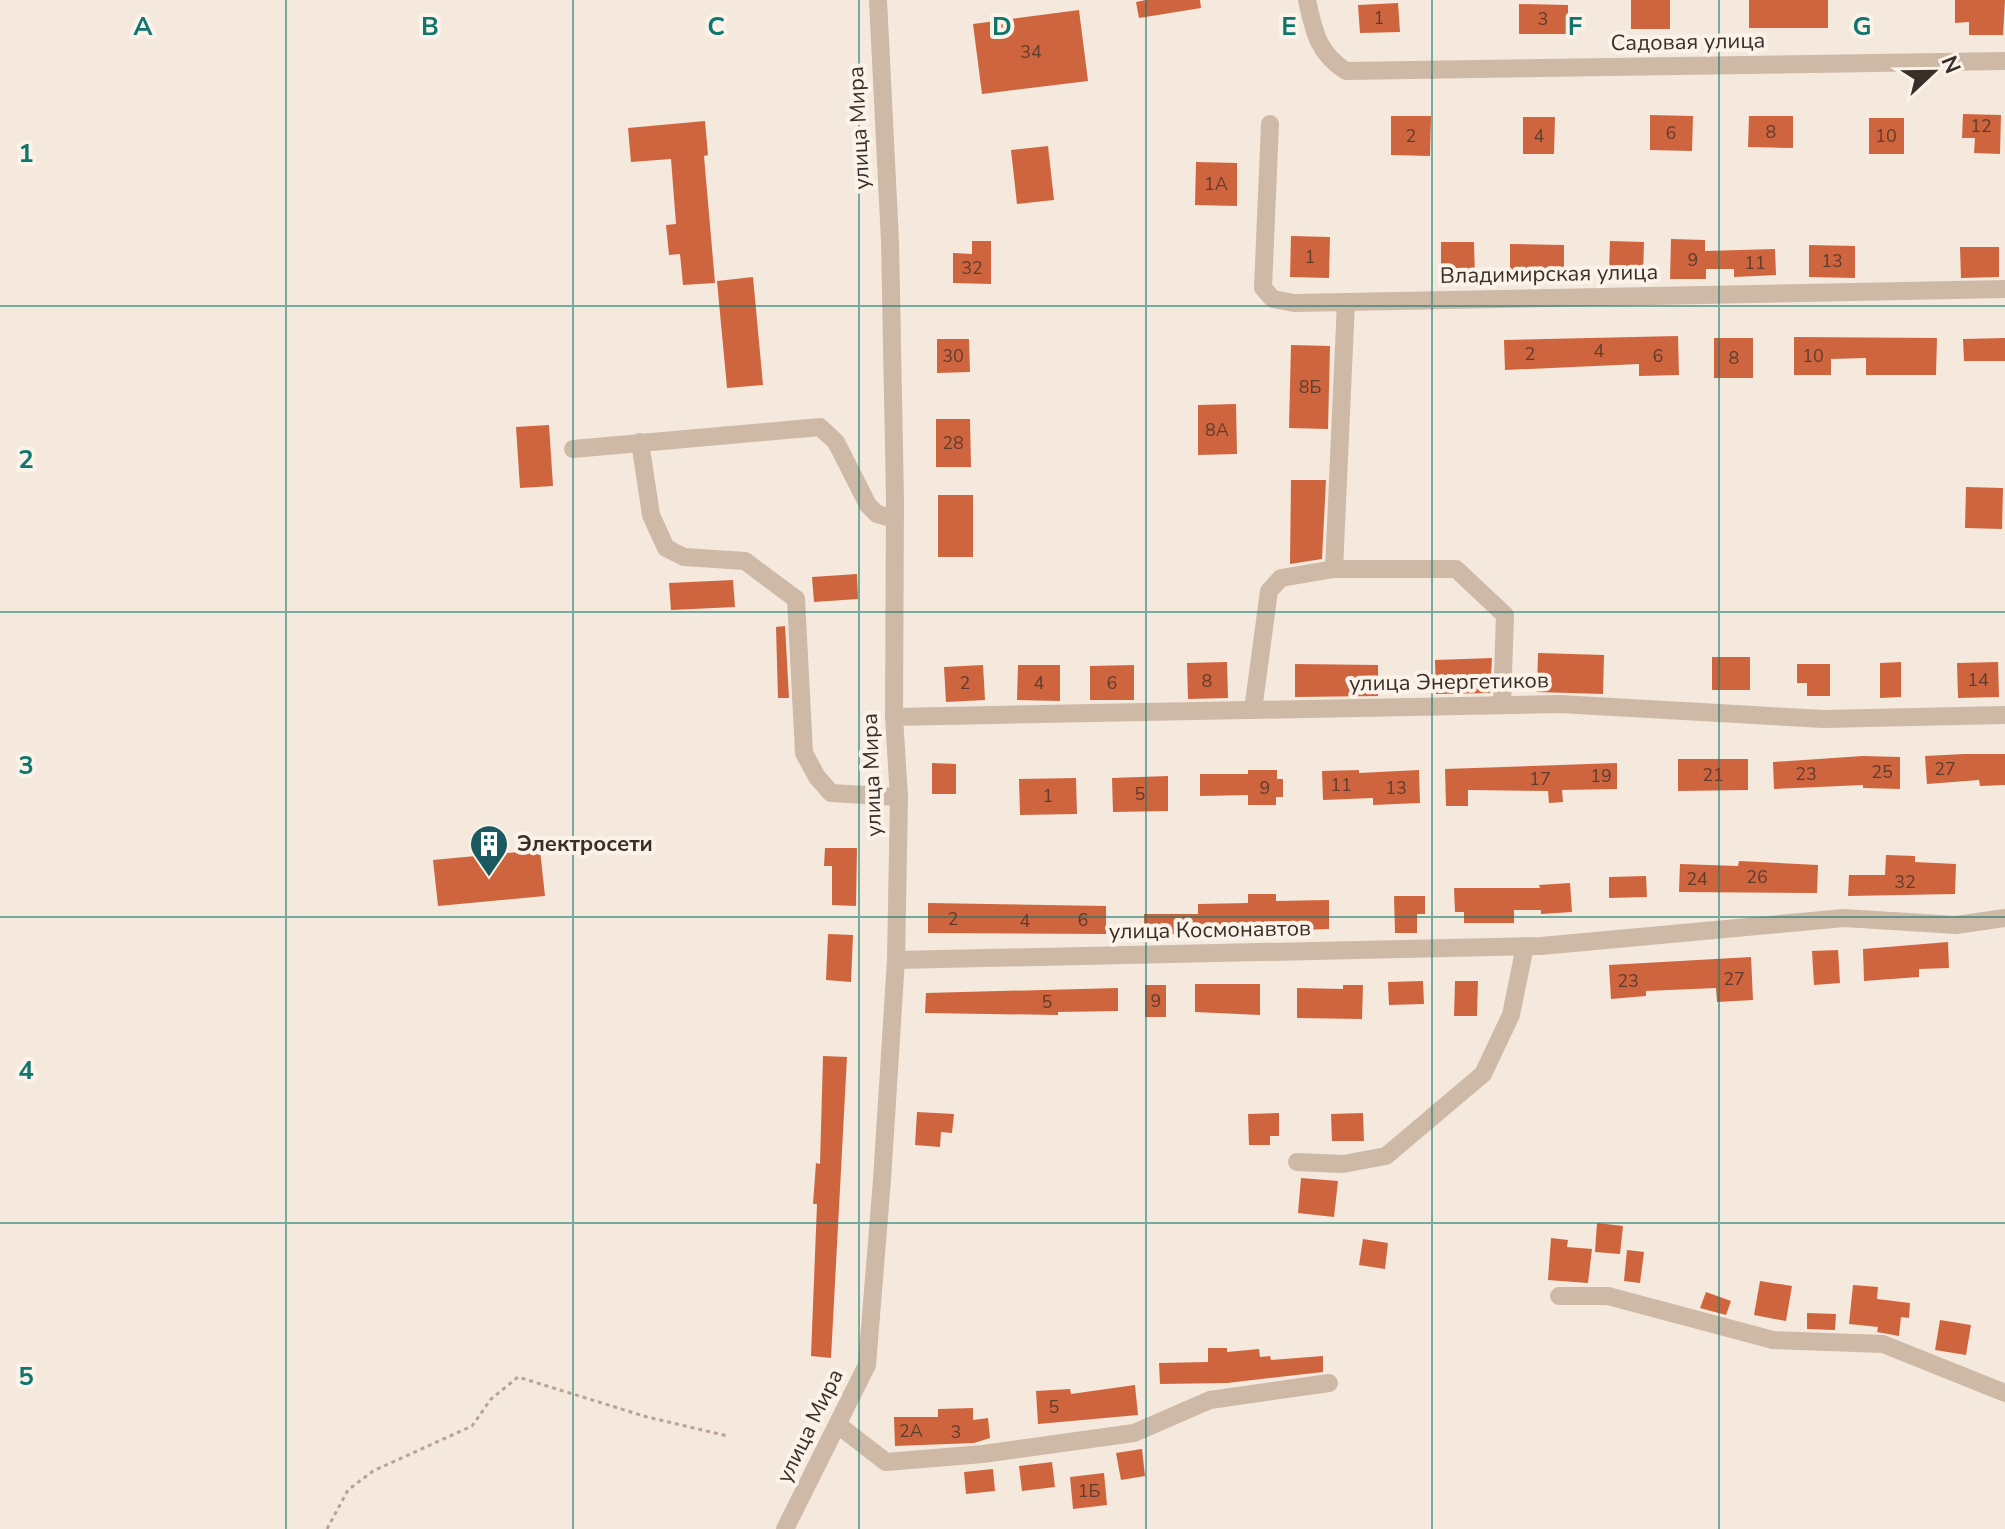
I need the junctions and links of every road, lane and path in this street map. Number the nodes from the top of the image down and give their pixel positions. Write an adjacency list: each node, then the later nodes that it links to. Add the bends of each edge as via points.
1 (878, 0): 9 (street, улица Мира, via 890,241)
2 (1307, 0): 3 (street, Садовая улица, via 1316,40 1327,59 1346,71)
3 (2005, 61)
4 (1270, 124): 6 (street, Владимирская улица, via 1263,288 1273,299 1294,303)
5 (2005, 289): 6 (street, Владимирская улица)
6 (1346, 302): 10 (street)
7 (640, 442): 8 (street); 9 (street, via 820,427 836,442 868,505); 15 (street, via 651,515 666,548 684,557 745,561 796,599 804,753 817,777 831,793)
8 (573, 449)
9 (895, 519): 14 (street, улица Мира)
10 (1334, 569): 11 (street, via 1456,569 1505,615); 12 (street, via 1281,578 1269,591)
11 (1502, 705): 12 (street, улица Энергетиков); 13 (street, улица Энергетиков, via 1823,719)
12 (1253, 710): 14 (street, улица Энергетиков)
13 (2005, 715)
14 (894, 717): 15 (street, улица Мира)
15 (899, 797): 18 (street, улица Мира)
16 (2005, 918): 17 (street, улица Космонавтов, via 1956,925 1844,918)
17 (1525, 946): 18 (street, улица Космонавтов); 19 (street, via 1511,1015 1483,1074 1386,1156 1343,1164)
18 (896, 960): 23 (street, улица Мира, via 867,1365)
19 (1297, 1162)
20 (1559, 1296): 22 (street, via 1608,1296 1773,1340 1883,1344)
21 (1329, 1383): 23 (street, via 1210,1400 1134,1433 983,1454 886,1462)
22 (2005, 1393)
23 (838, 1425): 26 (street, улица Мира)
24 (728, 1436): 25 (path, via 518,1377 491,1399 472,1426 373,1471 348,1490)
25 (327, 1529)
26 (785, 1529)

